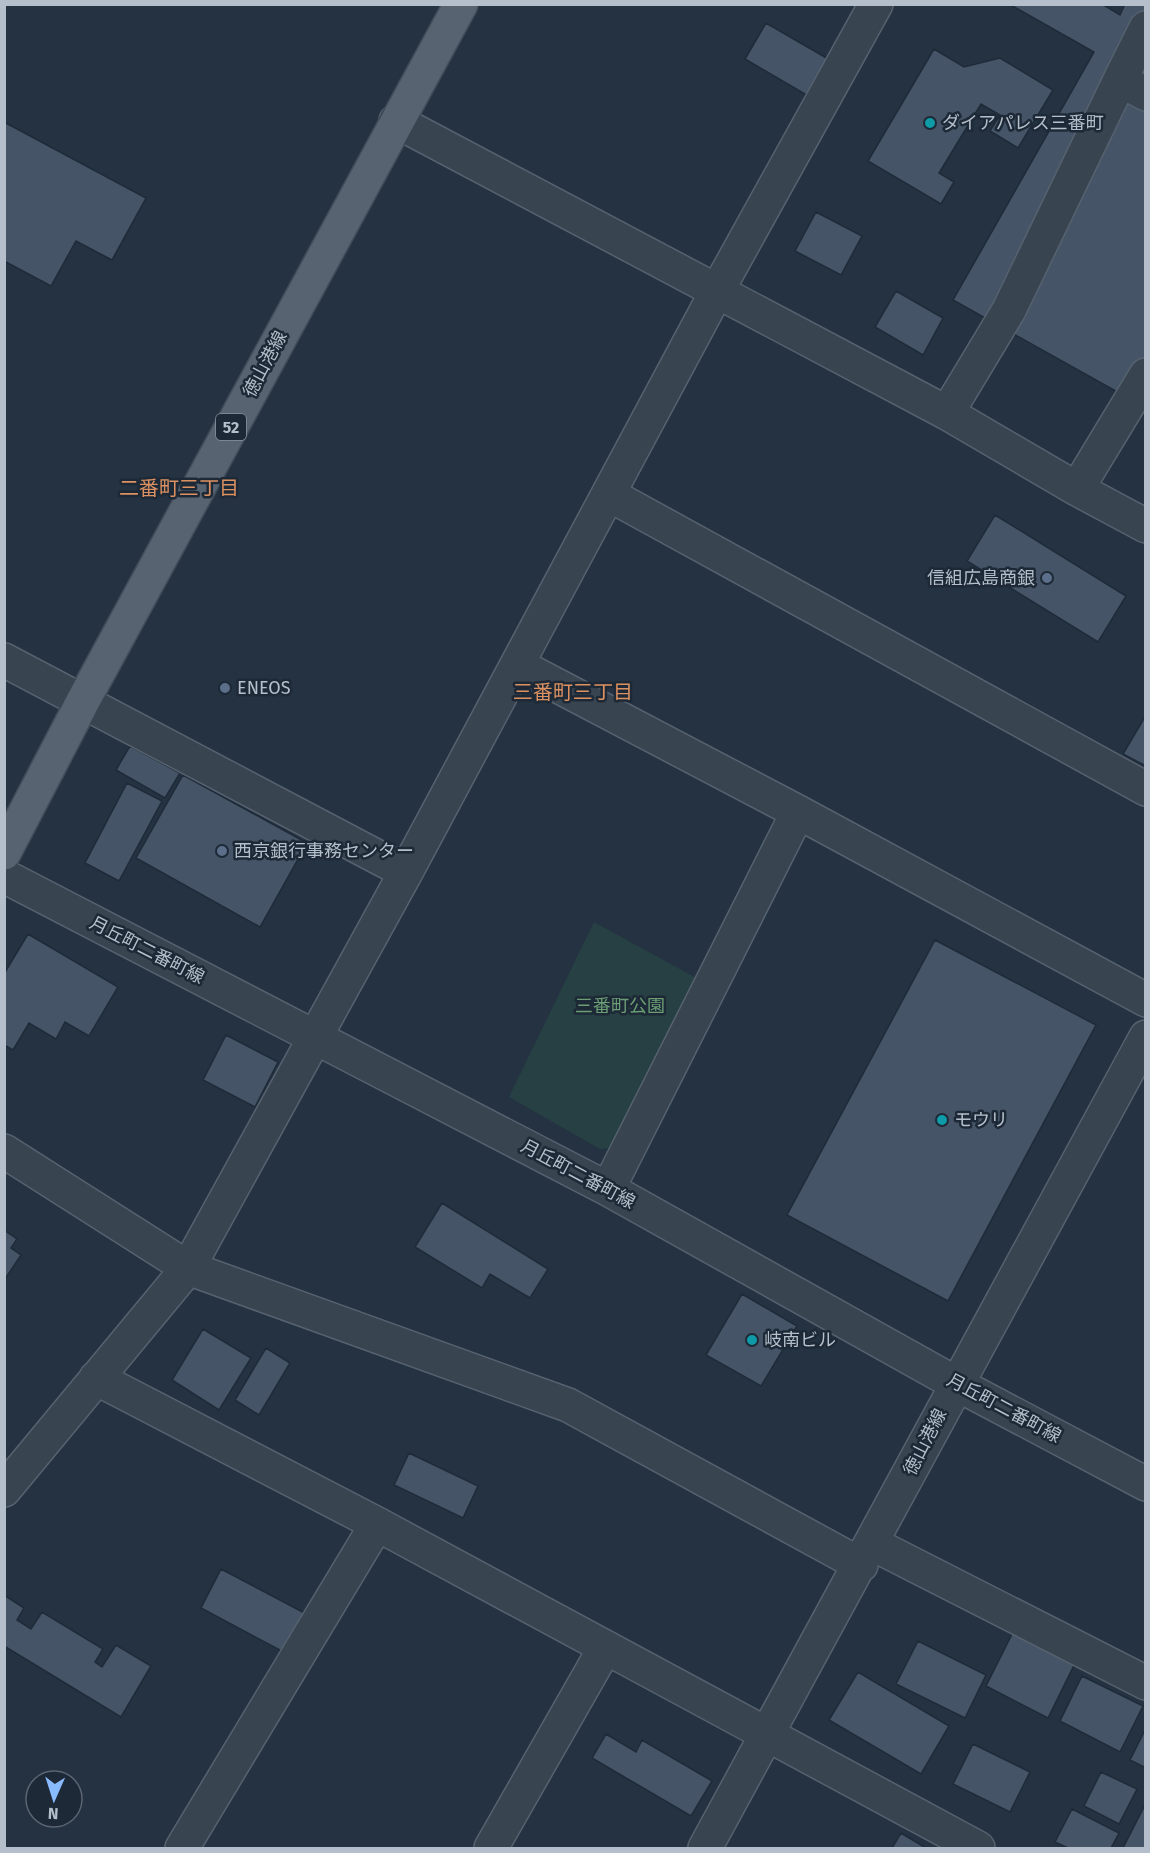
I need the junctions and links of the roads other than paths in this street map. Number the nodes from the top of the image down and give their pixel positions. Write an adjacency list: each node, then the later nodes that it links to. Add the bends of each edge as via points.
1 (461, 4): 5 (main road, 徳山港線 / 52)
2 (876, 4): 6 (street)
3 (1146, 28): 4 (street)
4 (1133, 87): 8 (street)
5 (396, 121): 6 (street); 14 (main road, 徳山港線 / 52)
6 (717, 291): 8 (street); 10 (street)
7 (1143, 380): 9 (street)
8 (948, 413): 9 (street)
9 (1077, 489): 11 (street)
10 (609, 495): 13 (street); 15 (street)
11 (1146, 526)
12 (4, 660): 14 (street)
13 (518, 665): 16 (street); 18 (street)
14 (83, 701): 17 (main road, 徳山港線 / 52); 18 (street)
15 (1146, 789)
16 (798, 812): 20 (street); 24 (street)
17 (4, 853)
18 (406, 872): 21 (street)
19 (4, 876): 21 (street, 月丘町二番町線)
20 (1146, 1000)
21 (314, 1037): 24 (street, 月丘町二番町線); 25 (street)
22 (1146, 1037): 27 (street, 徳山港線)
23 (4, 1151): 25 (street)
24 (608, 1189): 27 (street, 月丘町二番町線)
25 (188, 1268): 26 (street); 31 (street, via 568,1405)
26 (96, 1378): 29 (street); 30 (street)
27 (955, 1383): 28 (street, 月丘町二番町線); 31 (street, 徳山港線)
28 (1146, 1484)
29 (4, 1490)
30 (377, 1524): 32 (street); 35 (street)
31 (867, 1554): 33 (street); 34 (street, 徳山港線)
32 (605, 1648): 34 (street); 36 (street)
33 (1146, 1683)
34 (768, 1734): 37 (street, 徳山港線); 38 (street)
35 (182, 1848)
36 (491, 1848)
37 (705, 1848)
38 (978, 1848)

